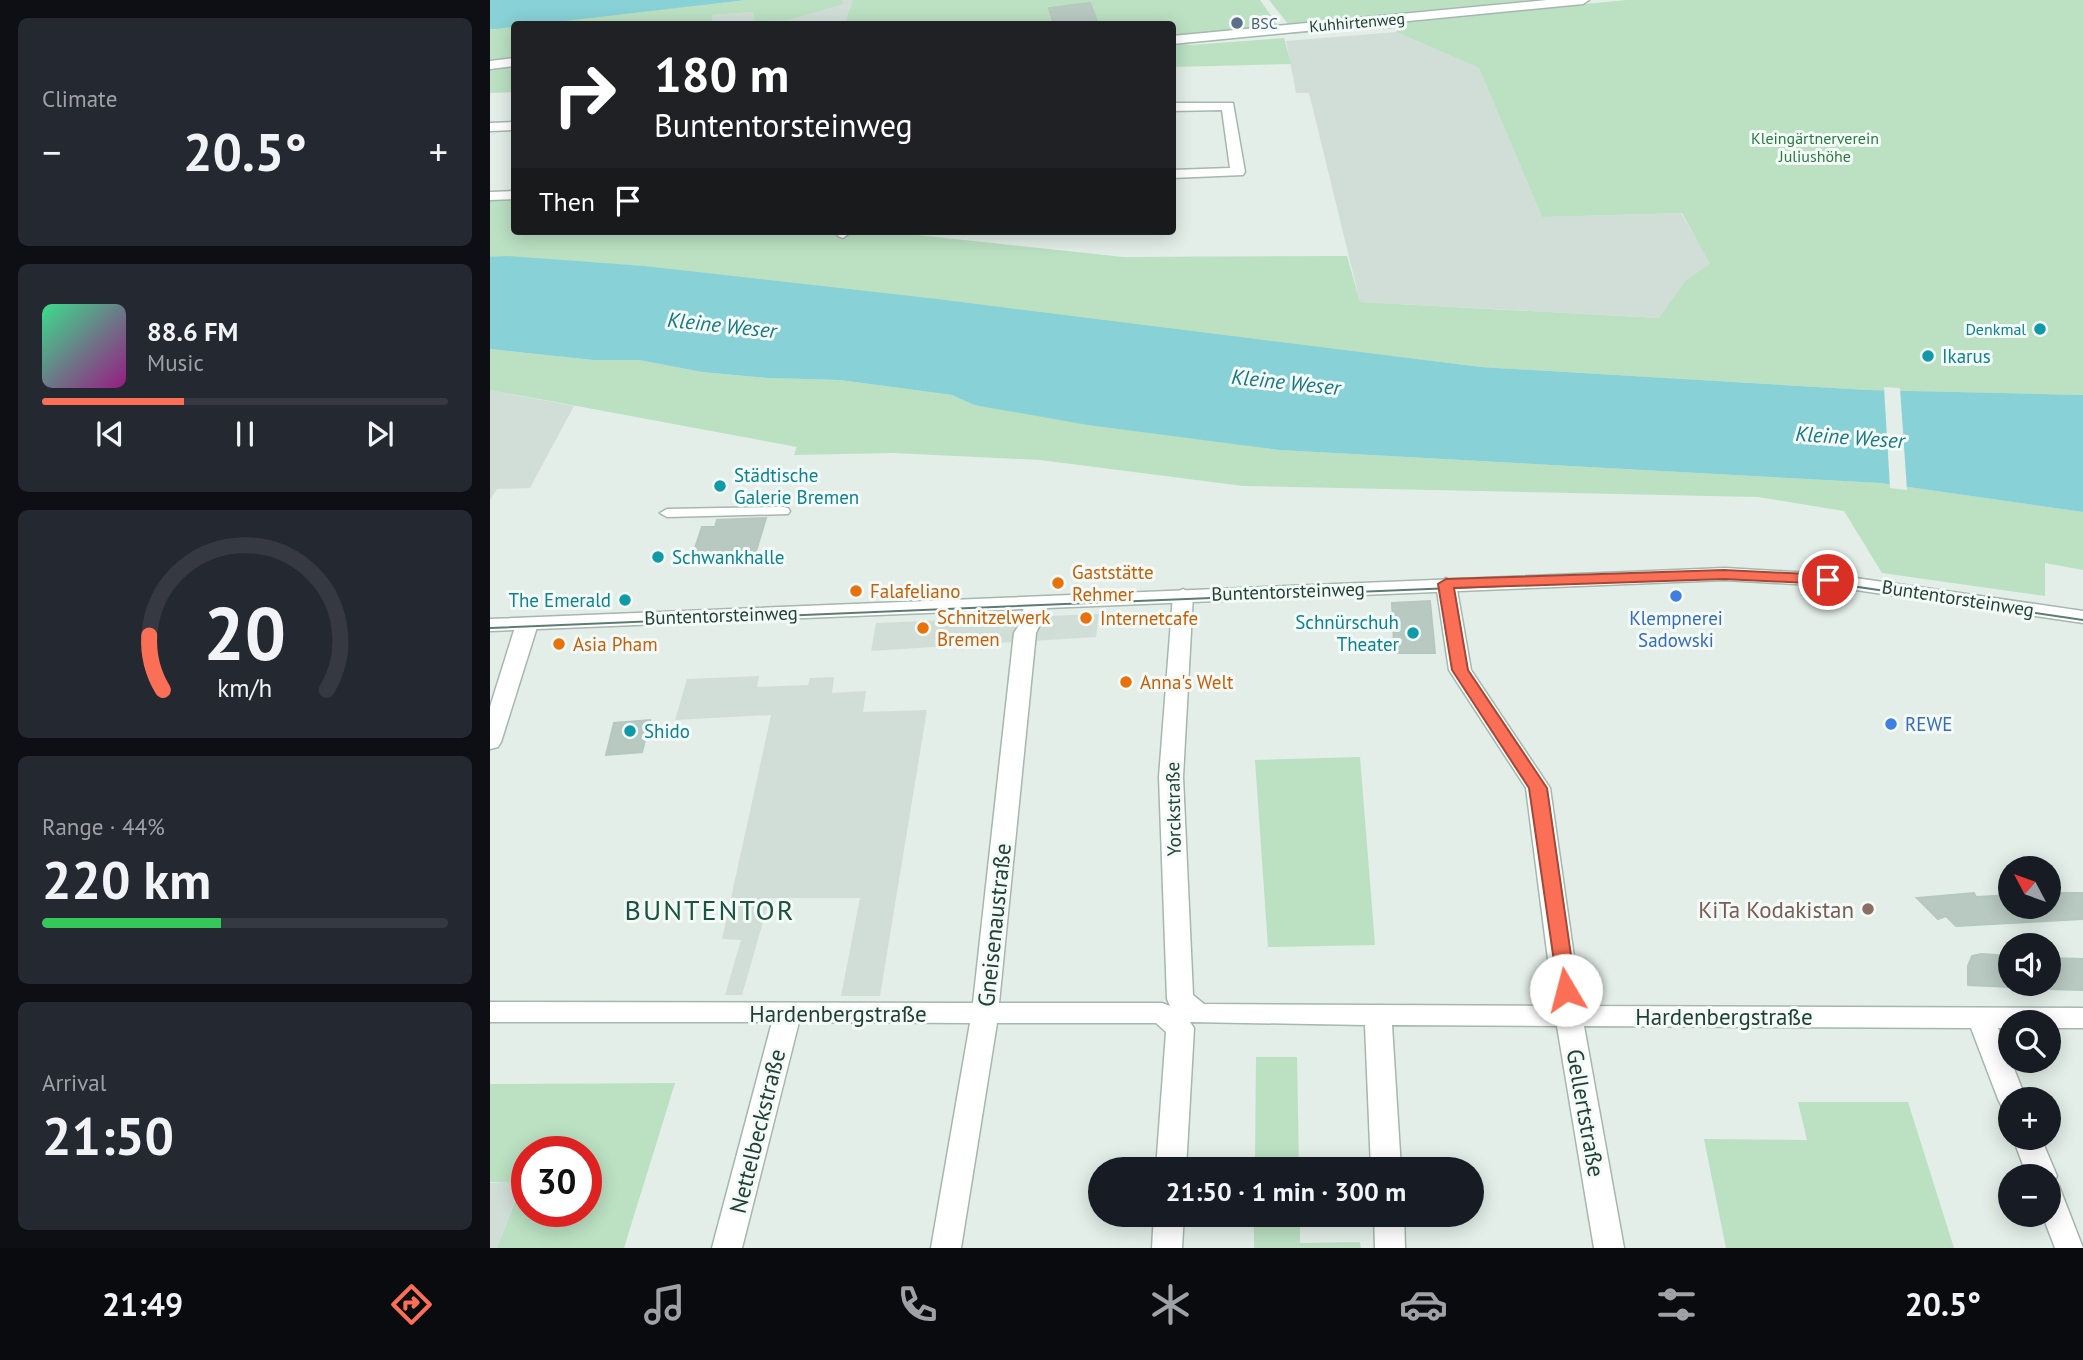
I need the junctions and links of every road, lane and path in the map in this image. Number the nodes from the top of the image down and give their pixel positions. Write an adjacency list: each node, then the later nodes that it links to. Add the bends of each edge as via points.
1 (1583, 0): 2 (street, Kuhhirtenweg)
2 (1176, 40)
3 (511, 62): 4 (street)
4 (490, 65)
5 (1176, 107): 8 (street, via 1228,106 1238,172)
6 (511, 126): 7 (street)
7 (490, 127)
8 (1176, 174)
9 (511, 195): 10 (street)
10 (490, 196)
11 (783, 512): 12 (street)
12 (667, 513)
13 (1446, 584): 14 (street, Buntentorsteinweg); 16 (street, Buntentorsteinweg, via 1775,576 1863,584); 23 (street, Gellertstraße, via 1460,670 1538,788)
14 (1183, 595): 15 (street, Buntentorsteinweg); 27 (street, Yorckstraße, via 1171,777 1180,999)
15 (1034, 603): 17 (street, Buntentorsteinweg); 21 (street, Gneisenaustraße, via 1025,633)
16 (2083, 617)
17 (527, 624): 18 (street, Buntentorsteinweg); 19 (street)
18 (490, 625)
19 (490, 742)
20 (490, 1012): 22 (street, Hardenbergstraße)
21 (985, 1012): 22 (street, Hardenbergstraße); 27 (street, Hardenbergstraße, via 1162,1013); 35 (street, Gneisenaustraße)
22 (787, 1014): 34 (street, Nettelbeckstraße)
23 (1569, 1016): 24 (street, Hardenbergstraße); 25 (street, Hardenbergstraße); 38 (street, Gellertstraße)
24 (1980, 1016): 26 (street, Hardenbergstraße); 28 (street)
25 (1378, 1017): 27 (street, Hardenbergstraße); 30 (street)
26 (2083, 1018)
27 (1189, 1021): 29 (street)
28 (2007, 1087)
29 (1172, 1157)
30 (1385, 1157)
31 (2061, 1225): 39 (street)
32 (1168, 1227): 36 (street)
33 (1389, 1227): 37 (street)
34 (727, 1248)
35 (946, 1248)
36 (1167, 1248)
37 (1390, 1248)
38 (1609, 1248)
39 (2070, 1248)

